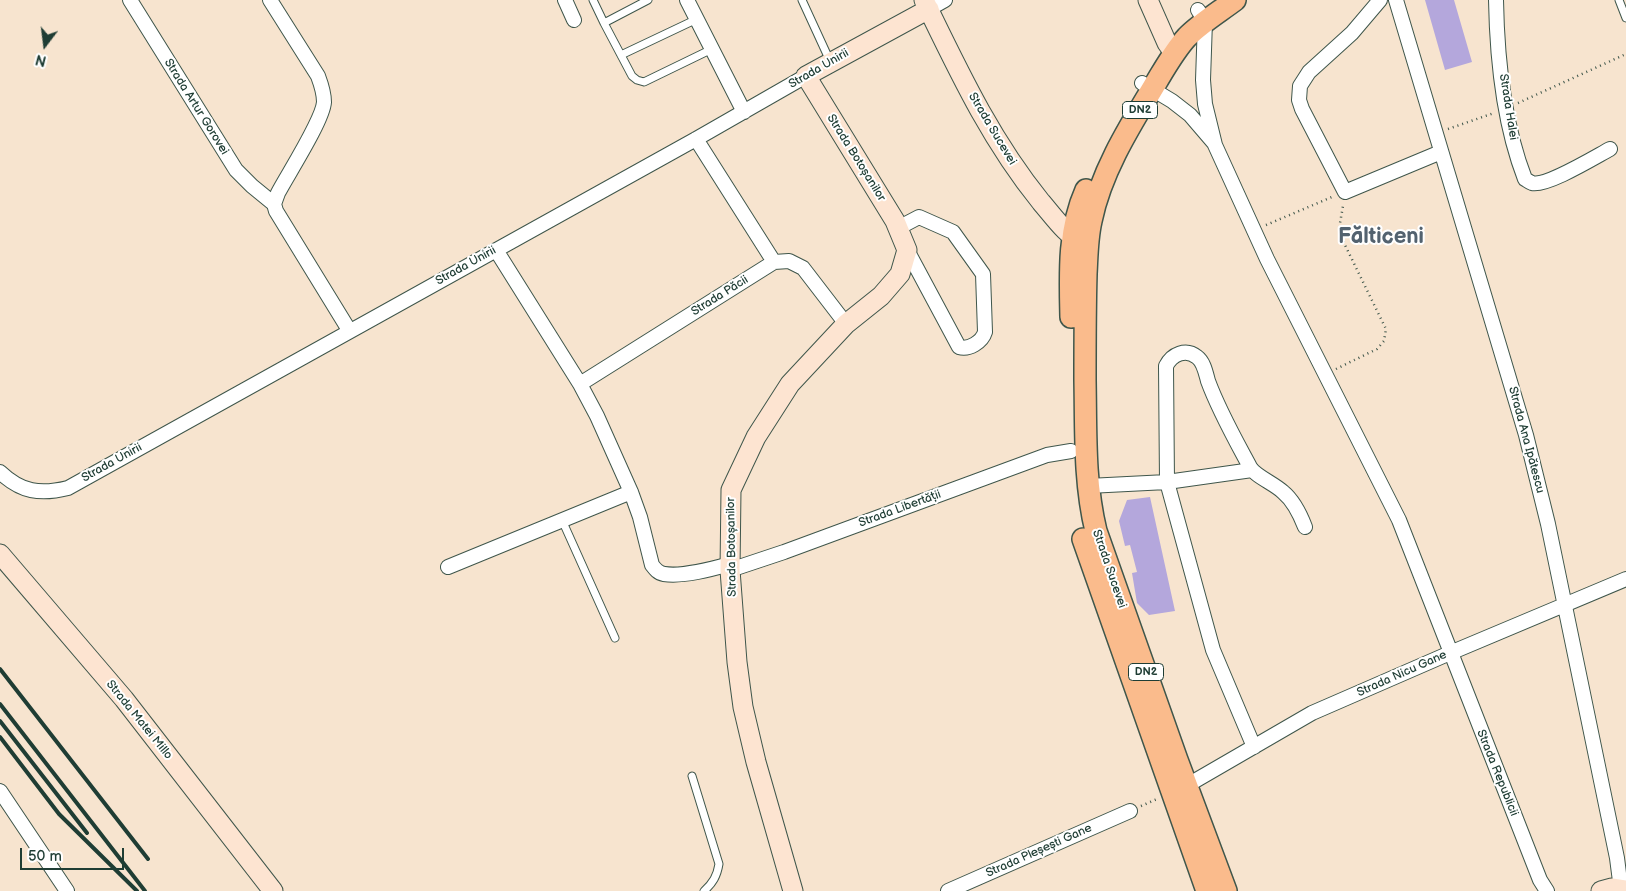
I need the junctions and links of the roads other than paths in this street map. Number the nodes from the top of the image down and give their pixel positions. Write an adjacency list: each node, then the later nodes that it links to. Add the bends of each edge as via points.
1 (130, 0): 31 (street, Strada Artur Gorovei, via 236,170)
2 (270, 0): 31 (street, via 318,76 324,103 320,117)
3 (565, 0): 18 (street)
4 (593, 0): 19 (lane)
5 (648, 0): 19 (lane)
6 (687, 0): 17 (street)
7 (802, 0): 23 (lane)
8 (1148, 0): 20 (street)
9 (1235, 0): 15 (main road, DN2)
10 (1380, 0): 30 (street, via 1352,33 1309,72 1300,86 1302,109 1345,192)
11 (1396, 0): 30 (street, Strada Ana Ipătescu)
12 (1496, 0): 29 (street, Strada Halei, via 1509,131 1525,178 1532,183 1542,183)
13 (1619, 0): 16 (lane)
14 (933, 3): 23 (street, Strada Unirii); 33 (street, Strada Sucevei, via 983,119 1029,187)
15 (1205, 10): 20 (main road, DN2, via 1179,27); 28 (street, via 1205,104)
16 (1626, 18)
17 (697, 19): 21 (street); 22 (lane)
18 (574, 20)
19 (604, 23): 22 (lane)
20 (1171, 48): 25 (main road, DN2)
21 (712, 50): 22 (lane, via 644,82 632,76); 26 (street)
22 (621, 55)
23 (830, 62): 24 (street, Strada Unirii)
24 (806, 76): 26 (street, Strada Unirii); 32 (street, Strada Botoșanilor)
25 (1147, 86): 28 (street, via 1190,116); 33 (main road, DN2, via 1095,169 1079,204)
26 (744, 112): 27 (street, Strada Unirii)
27 (696, 139): 34 (street, Strada Unirii); 36 (street)
28 (1215, 145): 54 (street, Strada Republicii, via 1253,230 1399,520)
29 (1610, 150)
30 (1441, 152): 52 (street, Strada Ana Ipătescu, via 1526,434)
31 (274, 204): 38 (street, Strada Artur Gorovei)
32 (898, 228): 35 (street, Strada Botoșanilor); 35 (street, via 919,217 953,232 983,274 985,332 982,339 968,348 959,347)
33 (1080, 242): 40 (main road, Strada Sucevei / DN2, via 1071,309); 44 (main road, Strada Sucevei / DN2)
34 (496, 250): 38 (street, Strada Unirii); 39 (street)
35 (907, 250): 37 (street, Strada Botoșanilor, via 900,274 881,296)
36 (774, 262): 37 (street, via 789,261 803,268); 39 (street, Strada Păcii)
37 (846, 324): 50 (street, Strada Botoșanilor, via 790,384 743,462 731,490)
38 (349, 330): 42 (street, Strada Unirii, via 68,488 50,493 29,490 11,483)
39 (580, 384): 45 (street)
40 (1071, 451): 50 (street, Strada Libertății, via 1047,455 784,552); 57 (main road, Strada Sucevei / DN2, via 1082,536)
41 (1252, 470): 43 (street); 43 (street, via 1215,401 1201,361 1192,354 1181,353 1166,366); 47 (street, via 1285,493 1297,508)
42 (0, 472)
43 (1167, 482): 44 (street); 55 (street, via 1212,650)
44 (1088, 486): 57 (main road, Strada Sucevei / DN2, via 1096,531)
45 (631, 492): 46 (street); 50 (street, via 656,570 663,574 676,574)
46 (562, 520): 49 (street); 53 (lane)
47 (1305, 527)
48 (0, 554): 63 (street, Strada Matei Millo, via 124,699)
49 (448, 566)
50 (730, 567): 65 (street, Strada Botoșanilor, via 743,707)
51 (1626, 579): 52 (street, Strada Nicu Gane)
52 (1564, 606): 54 (street, Strada Nicu Gane); 61 (street, Strada Ana Ipătescu)
53 (615, 638)
54 (1450, 653): 55 (street, Strada Nicu Gane, via 1312,713); 69 (street, Strada Republicii)
55 (1254, 747): 57 (street, Strada Nicu Gane)
56 (692, 776): 64 (lane, via 718,864 712,885)
57 (1179, 789): 60 (main road, Strada Sucevei / DN2)
58 (0, 792): 62 (street)
59 (1130, 810): 66 (street, Strada Pleșești Gane)
60 (1208, 868): 67 (main road, Strada Sucevei / DN2); 68 (main road, Strada Sucevei / DN2)
61 (1624, 889): 70 (street)
62 (67, 891)
63 (273, 891)
64 (704, 891)
65 (793, 891)
66 (948, 891)
67 (1207, 891)
68 (1226, 891)
69 (1547, 891)
70 (1601, 891)

